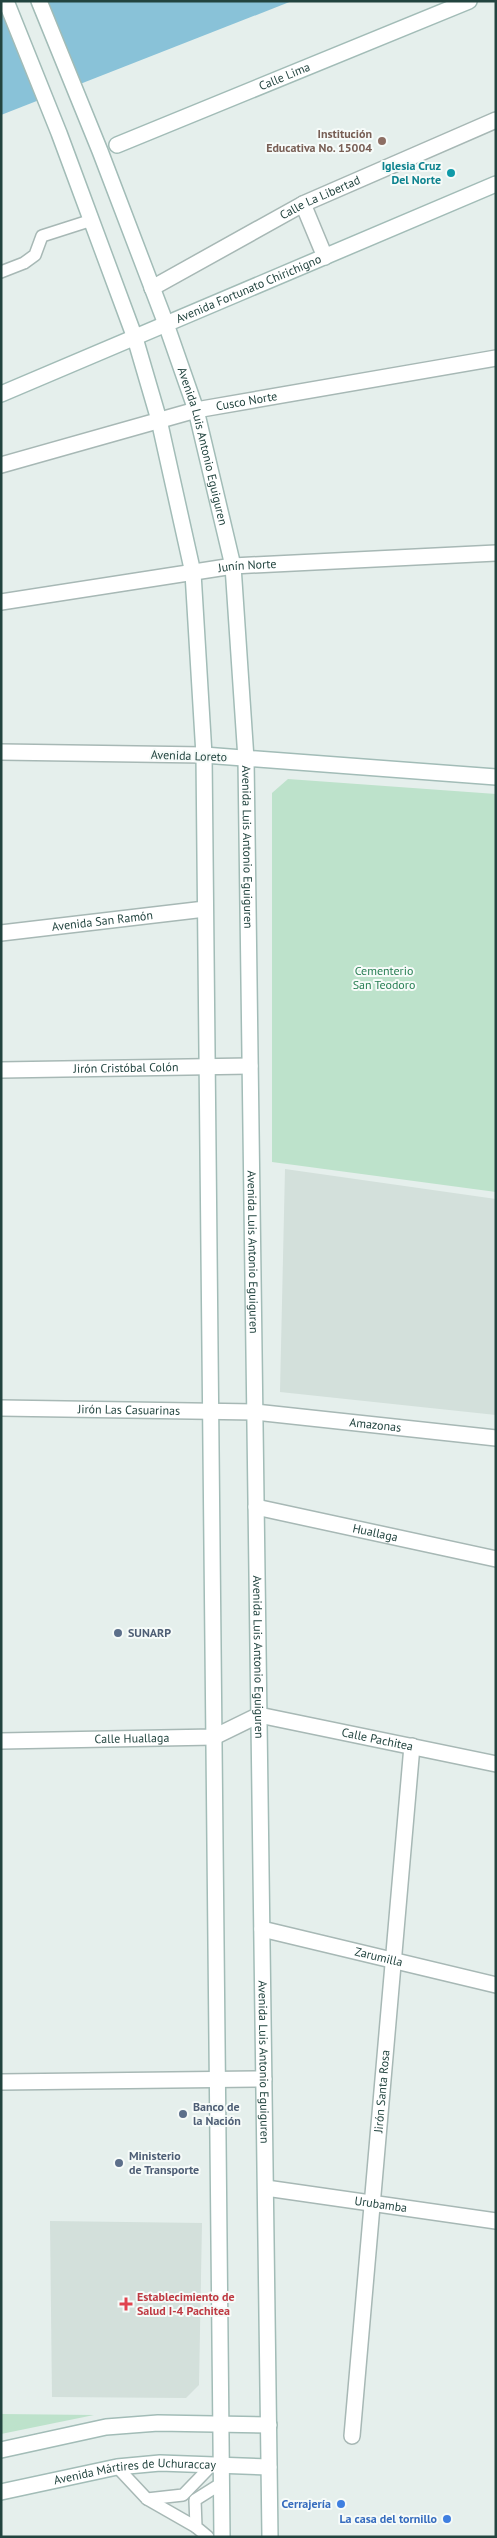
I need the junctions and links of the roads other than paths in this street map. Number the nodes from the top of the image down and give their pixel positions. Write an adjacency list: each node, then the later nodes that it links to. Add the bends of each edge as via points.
1 (6, 1): 8 (street)
2 (39, 1): 5 (street, Avenida Luis Antonio Eguiguren)
3 (468, 1): 5 (street, Calle Lima)
4 (496, 120): 7 (street, Calle La Libertad)
5 (100, 151): 11 (street, Avenida Luis Antonio Eguiguren)
6 (496, 184): 9 (street, Avenida Fortunato Chirichigno)
7 (303, 204): 9 (street); 11 (street, Calle La Libertad)
8 (92, 220): 10 (lane, via 42,236 35,256 24,264); 13 (street)
9 (326, 257): 12 (street, Avenida Fortunato Chirichigno)
10 (1, 272)
11 (152, 288): 12 (street, Avenida Luis Antonio Eguiguren)
12 (166, 324): 13 (street, Avenida Fortunato Chirichigno); 16 (street, Avenida Luis Antonio Eguiguren)
13 (135, 338): 15 (street, Avenida Fortunato Chirichigno); 17 (street)
14 (496, 358): 16 (street, Cusco Norte)
15 (1, 394)
16 (196, 410): 17 (street, Cusco Norte); 20 (street, Avenida Luis Antonio Eguiguren)
17 (159, 420): 18 (street, Cusco Norte); 21 (street)
18 (1, 465)
19 (496, 552): 20 (street, Junín Norte)
20 (232, 566): 21 (street, Junín Norte); 25 (street, Avenida Luis Antonio Eguiguren)
21 (193, 572): 22 (street, Junín Norte); 24 (street)
22 (1, 602)
23 (1, 752): 24 (street, Avenida Loreto)
24 (204, 755): 25 (street, Avenida Loreto); 27 (street)
25 (246, 759): 26 (street, Avenida Loreto); 29 (street, Avenida Luis Antonio Eguiguren)
26 (496, 777)
27 (205, 909): 28 (street, Avenida San Ramón); 30 (street)
28 (1, 933)
29 (250, 1066): 30 (street, Jirón Cristóbal Colón); 34 (street, Avenida Luis Antonio Eguiguren)
30 (207, 1067): 31 (street, Jirón Cristóbal Colón); 33 (street)
31 (1, 1070)
32 (1, 1408): 33 (street, Jirón Las Casuarinas)
33 (211, 1411): 34 (street, Jirón Las Casuarinas); 39 (street)
34 (255, 1412): 35 (street, Amazonas); 36 (street, Avenida Luis Antonio Eguiguren)
35 (496, 1438)
36 (256, 1507): 37 (street, Huallaga); 38 (street, Avenida Luis Antonio Eguiguren)
37 (496, 1559)
38 (259, 1716): 39 (street, Calle Huallaga); 41 (street, Calle Pachitea); 43 (street, Avenida Luis Antonio Eguiguren)
39 (214, 1737): 40 (street, Calle Huallaga); 46 (street)
40 (1, 1741)
41 (412, 1746): 42 (street, Calle Pachitea); 44 (street, Jirón Santa Rosa)
42 (496, 1764)
43 (262, 1929): 44 (street, Zarumilla); 47 (street, Avenida Luis Antonio Eguiguren)
44 (393, 1959): 45 (street, Zarumilla); 50 (street, Jirón Santa Rosa)
45 (496, 1985)
46 (218, 2079): 47 (street); 48 (street); 52 (street)
47 (264, 2079): 49 (street, Avenida Luis Antonio Eguiguren)
48 (1, 2082)
49 (266, 2188): 50 (street, Urubamba); 53 (street, Avenida Luis Antonio Eguiguren)
50 (372, 2203): 51 (street, Urubamba); 54 (street, Jirón Santa Rosa)
51 (496, 2221)
52 (222, 2424): 53 (street); 55 (street, via 158,2423 106,2427); 56 (street)
53 (269, 2425): 58 (street, Avenida Luis Antonio Eguiguren)
54 (352, 2436)
55 (1, 2450)
56 (217, 2465): 57 (street, Avenida Mártires de Uchuraccay, via 160,2463); 58 (street, Avenida Mártires de Uchuraccay); 59 (street); 61 (lane)
57 (116, 2467): 60 (street, Avenida Mártires de Uchuraccay); 62 (lane)
58 (269, 2467): 67 (street, Avenida Luis Antonio Eguiguren)
59 (222, 2483): 63 (lane); 66 (street)
60 (1, 2492)
61 (183, 2495): 62 (lane); 63 (lane)
62 (147, 2499): 64 (lane)
63 (195, 2500): 64 (lane)
64 (196, 2527): 65 (lane)
65 (208, 2537)
66 (222, 2537)
67 (270, 2537)

